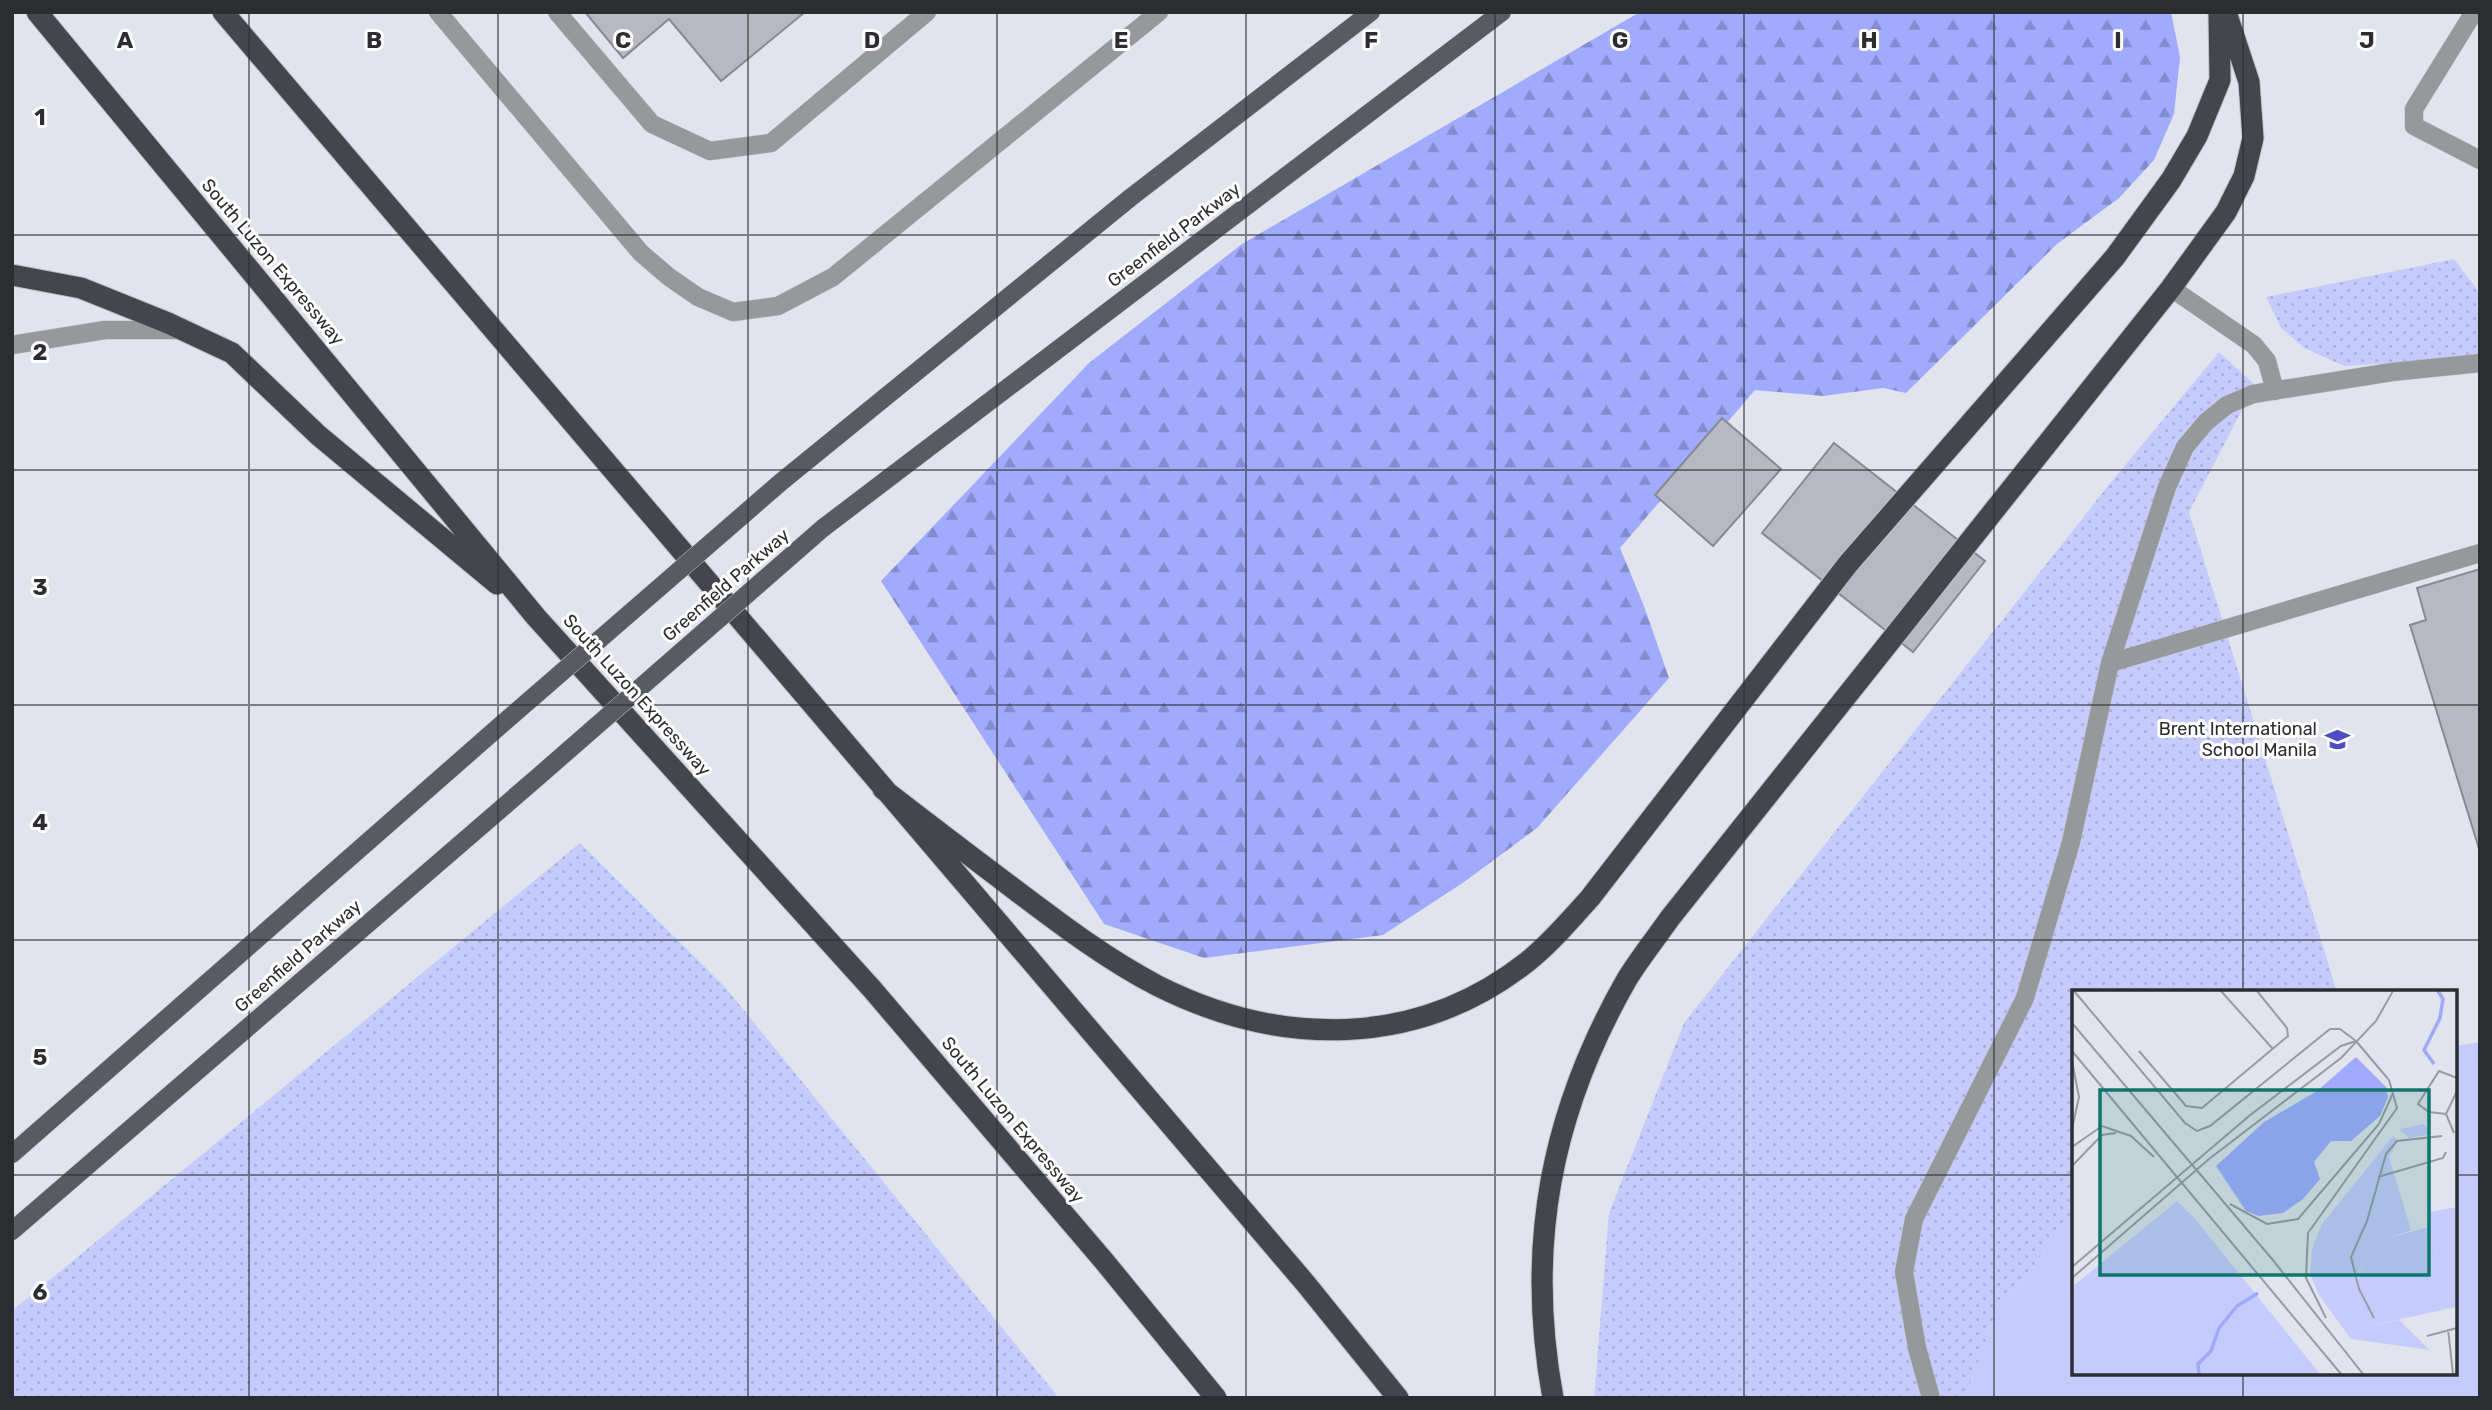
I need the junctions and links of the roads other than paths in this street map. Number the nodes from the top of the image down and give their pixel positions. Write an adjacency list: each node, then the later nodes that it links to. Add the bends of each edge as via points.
1 (37, 12): 20 (highway, South Luzon Expressway)
2 (223, 12): 22 (highway)
3 (438, 12): 6 (street, via 641,253 698,298 733,312 778,306 833,277)
4 (557, 12): 5 (street, via 652,124 709,151 771,143)
5 (926, 12)
6 (1158, 12)
7 (1371, 12): 23 (main road, bridge, via 1130,198 781,482)
8 (1502, 12): 24 (main road, Greenfield Parkway, bridge, via 823,528)
9 (2219, 12): 22 (highway, via 2220,80 2197,136 2115,257 1848,564 1582,907 1527,962 1463,1003 1394,1026 1353,1029 1267,1024 1203,1005 1102,953)
10 (2226, 12): 14 (highway, via 2249,82 2253,138 2244,176 2226,212)
11 (2474, 12): 12 (street, via 2414,109 2414,125)
12 (2480, 160)
13 (12, 275): 15 (highway, via 81,288)
14 (2171, 288): 18 (street, via 2254,345 2267,362); 27 (highway, via 1670,918 1629,976 1576,1085 1549,1183 1542,1283)
15 (184, 330): 16 (street, via 105,330); 20 (highway, via 232,353 318,435)
16 (12, 345)
17 (2480, 363): 18 (street)
18 (2275, 391): 21 (street, via 2227,405 2185,447 2167,487)
19 (2480, 553): 21 (street)
20 (536, 617): 25 (highway, South Luzon Expressway, via 872,989)
21 (2110, 663): 28 (street, via 2071,842 2025,998 1914,1219 1904,1272)
22 (883, 789): 26 (highway, via 1297,1273)
23 (12, 1154)
24 (12, 1231)
25 (1216, 1398)
26 (1398, 1398)
27 (1553, 1398)
28 (1931, 1398)

